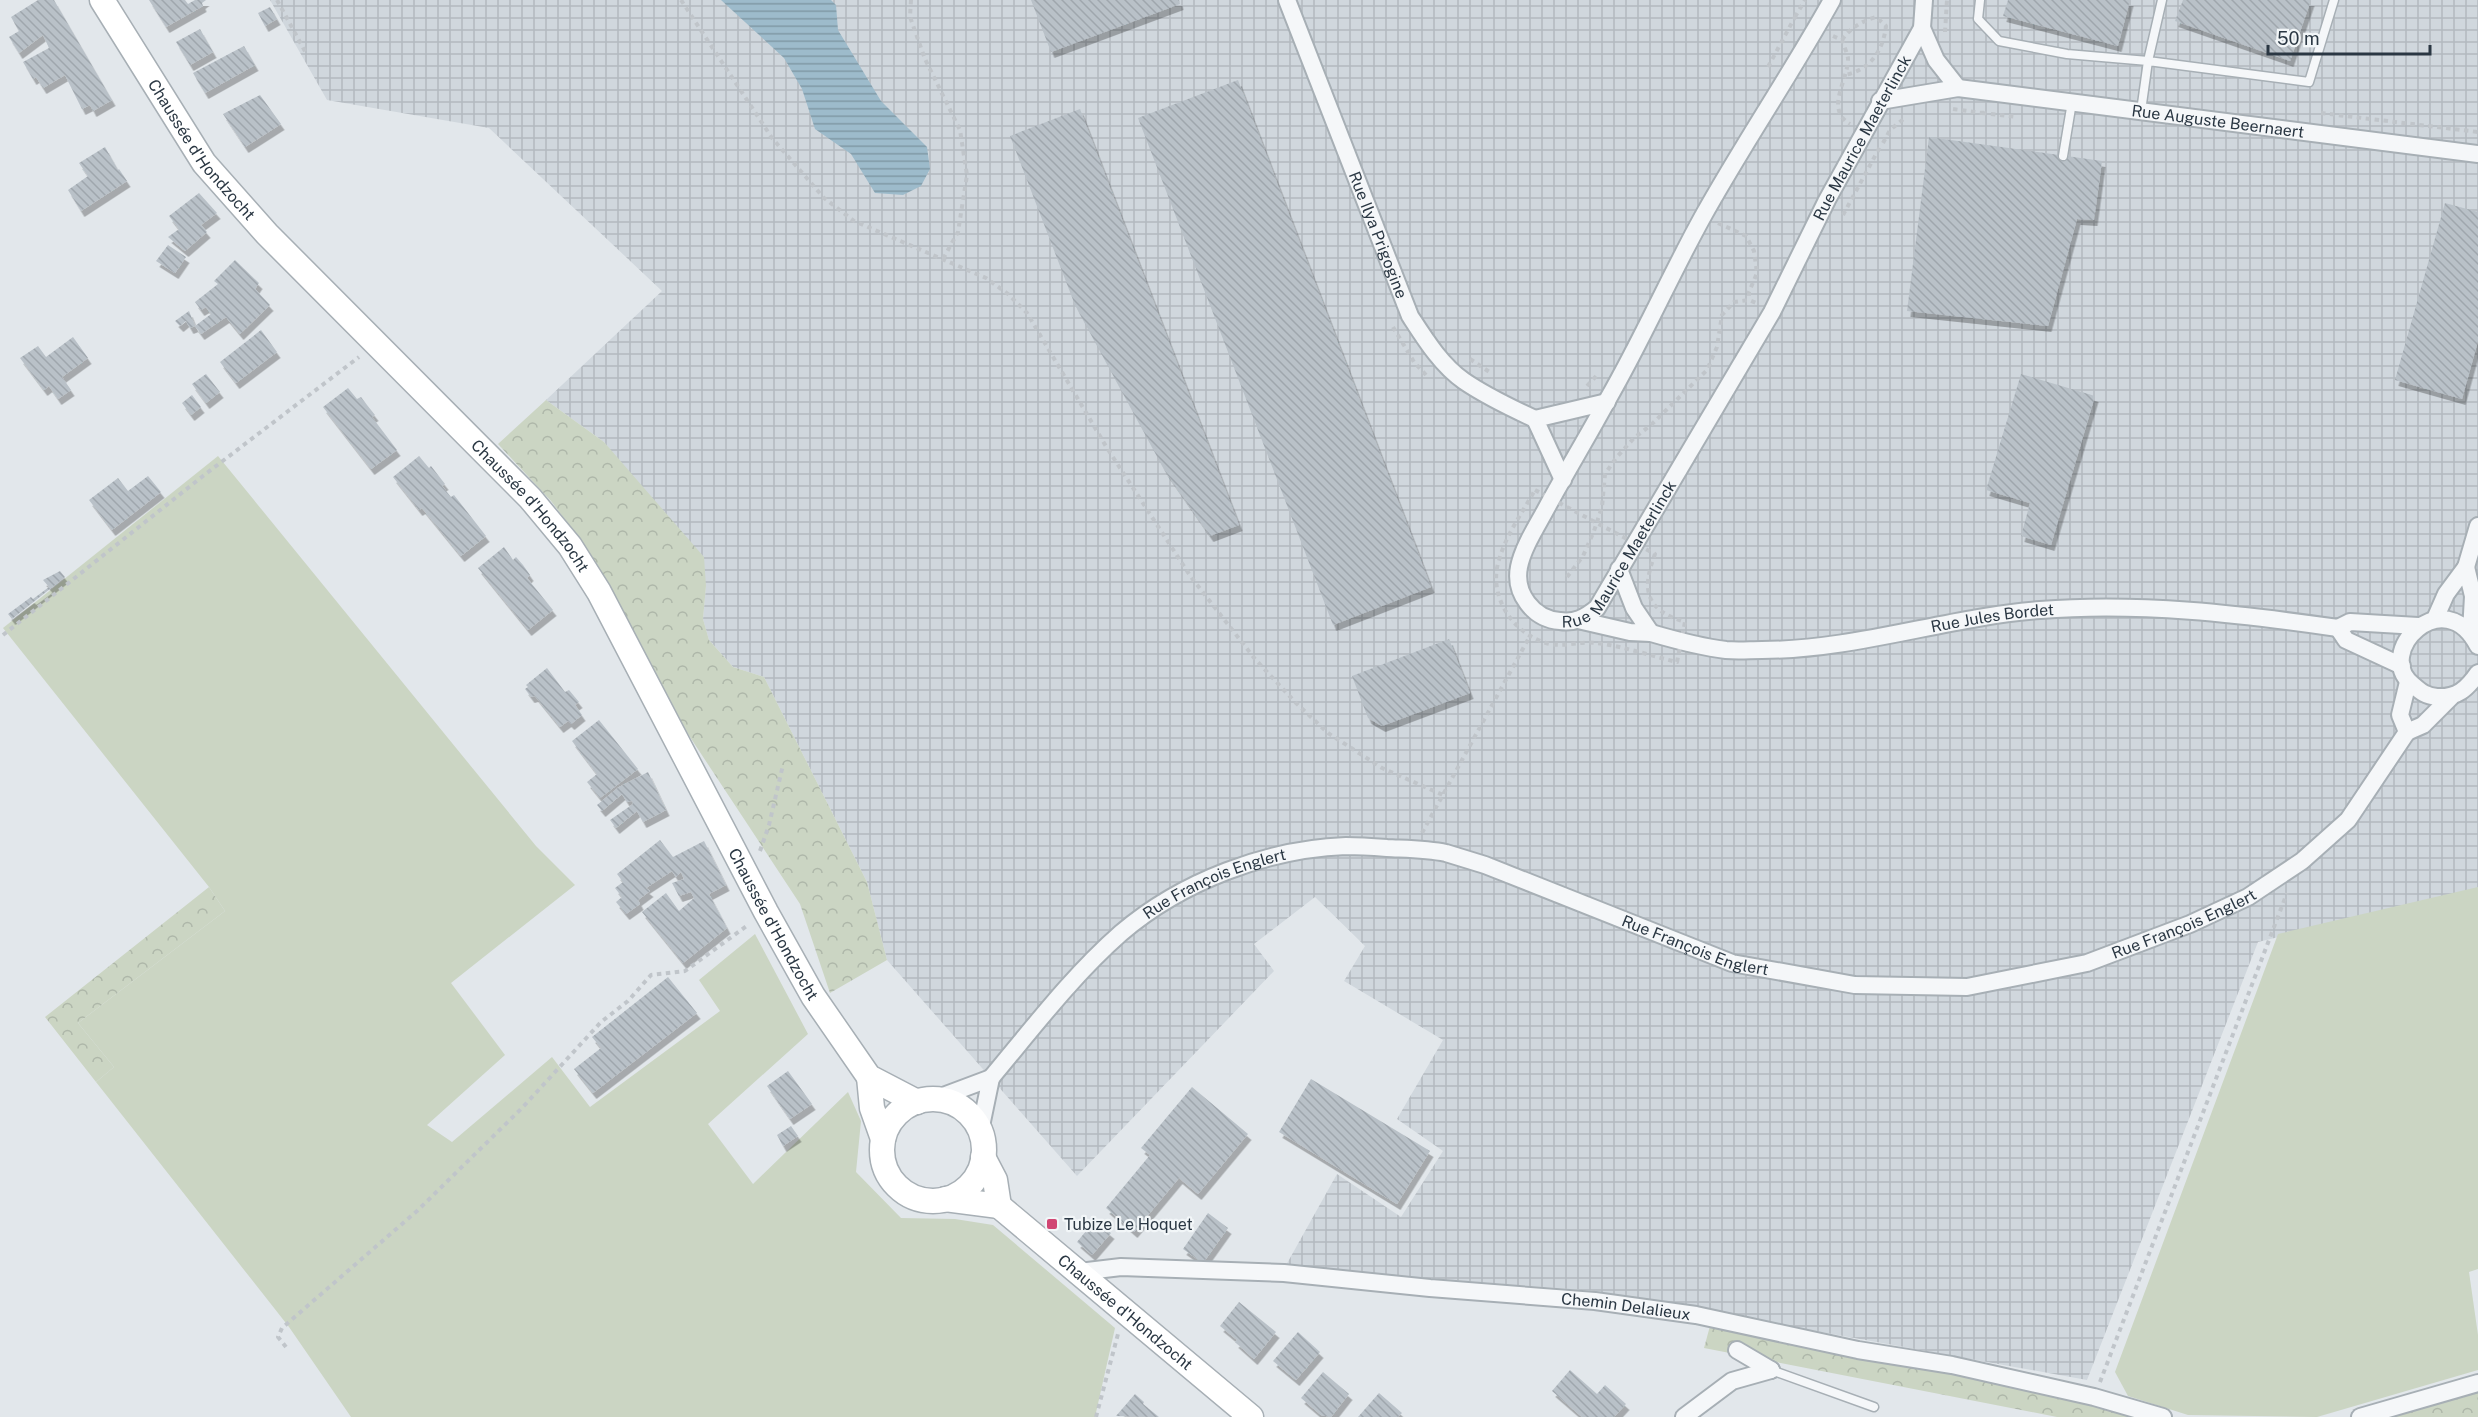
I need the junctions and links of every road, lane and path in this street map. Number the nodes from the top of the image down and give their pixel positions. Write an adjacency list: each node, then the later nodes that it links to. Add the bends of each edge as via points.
1 (102, 0): 32 (main road, Chaussée d'Hondzocht, via 204,163 267,234)
2 (277, 0): 16 (path)
3 (681, 0): 29 (path, via 772,138 824,198 854,221)
4 (911, 0): 29 (path, via 910,17 960,130 966,175 958,232)
5 (1287, 0): 38 (street, Rue Ilya Prigogine, via 1410,316 1432,349 1462,380)
6 (1805, 0): 12 (path)
7 (1832, 0): 13 (street, Rue Maurice Maeterlinck)
8 (1924, 0): 14 (street, Rue Maurice Maeterlinck)
9 (1980, 0): 17 (lane, via 1978,19 1999,41 2067,54)
10 (2162, 0): 17 (lane)
11 (2334, 0): 17 (lane, via 2309,82)
12 (1795, 17): 13 (path); 18 (path)
13 (1816, 28): 15 (path); 27 (street, Rue Maurice Maeterlinck)
14 (1922, 28): 20 (street, via 1936,60); 21 (street, Rue Maurice Maeterlinck)
15 (1842, 40): 19 (path, via 1848,59); 19 (path, via 1848,31 1866,20 1876,17 1886,26 1884,42 1876,56 1857,72)
16 (307, 55)
17 (2148, 61): 23 (lane)
18 (1768, 68)
19 (1845, 75): 24 (path, via 1838,93 1838,108 1845,121)
20 (1958, 88): 21 (street, Rue Auguste Beernaert); 22 (street, Rue Auguste Beernaert)
21 (1880, 101): 24 (street, Rue Maurice Maeterlinck)
22 (2072, 102): 23 (street, Rue Auguste Beernaert); 26 (lane)
23 (2141, 111): 25 (street, Rue Auguste Beernaert)
24 (1865, 132): 28 (path, via 1883,143); 31 (street, Rue Maurice Maeterlinck)
25 (2478, 154)
26 (2063, 156)
27 (1703, 216): 30 (path, via 1746,236 1754,251 1757,273); 37 (street, Rue Maurice Maeterlinck)
28 (1842, 216)
29 (943, 259): 57 (path, via 986,278 1027,313 1107,448 1191,577 1288,695 1337,739 1382,768)
30 (1749, 300): 31 (path); 43 (path, via 1734,302 1722,315 1717,347 1707,370 1634,438 1605,474 1602,507 1594,531 1583,556)
31 (1772, 312): 42 (street, Rue Maurice Maeterlinck)
32 (376, 343): 50 (path); 60 (main road, Chaussée d'Hondzocht, via 530,498 570,546 605,602)
33 (1462, 353): 35 (path)
34 (1603, 365): 36 (path)
35 (1499, 378)
36 (1583, 389)
37 (1607, 402): 38 (street); 39 (street, Rue Maurice Maeterlinck)
38 (1535, 419): 39 (street)
39 (1563, 480): 44 (street, Rue Maurice Maeterlinck, via 1519,565 1523,598)
40 (2478, 525): 41 (street)
41 (2466, 567): 45 (street, via 2446,594); 51 (street, via 2473,596)
42 (1619, 569): 46 (street, Rue Maurice Maeterlinck, via 1597,608); 49 (street, via 1634,608)
43 (1567, 577)
44 (1542, 616): 46 (street, Rue Maurice Maeterlinck, via 1555,621); 57 (path)
45 (2435, 619): 47 (street); 51 (street, via 2454,621)
46 (1578, 620): 49 (street, Rue Jules Bordet)
47 (2418, 626): 48 (street, Rue Jules Bordet, via 2350,622); 53 (street, via 2404,643)
48 (2338, 628): 49 (street, Rue Jules Bordet, via 2190,611 2112,608 1994,615 1793,650 1727,650); 53 (street, via 2346,640)
49 (1651, 633)
50 (3, 635)
51 (2474, 639)
52 (2478, 673): 54 (street, via 2469,687)
53 (2405, 674): 54 (street, via 2427,696); 55 (street, via 2400,715)
54 (2451, 697): 55 (street, via 2423,725)
55 (2407, 732): 59 (street, Rue François Englert, via 2348,820)
56 (783, 765): 60 (path, via 770,825)
57 (1443, 795): 58 (path)
58 (1413, 849): 59 (street, Rue François Englert, via 1485,865 1732,963 1866,985 1966,987 2087,963 2190,924 2248,897); 63 (street, Rue François Englert, via 1347,846 1264,860 1226,872 1165,902 1094,958)
59 (2291, 869): 76 (path, via 2290,888)
60 (749, 880): 61 (main road, Chaussée d'Hondzocht)
61 (766, 912): 62 (main road, Chaussée d'Hondzocht, via 813,996); 72 (path, via 685,971 651,975 417,1211 282,1328 278,1337)
62 (869, 1077): 64 (main road); 66 (main road, via 872,1108)
63 (991, 1078): 64 (street); 65 (street)
64 (926, 1101): 65 (main road, via 945,1100 961,1107); 66 (main road, via 899,1111)
65 (980, 1131): 67 (main road)
66 (883, 1139): 68 (main road, via 882,1155 894,1184 922,1200)
67 (983, 1157): 68 (main road, via 970,1185); 69 (main road, via 995,1180)
68 (945, 1199): 69 (main road)
69 (999, 1206): 70 (main road, Chaussée d'Hondzocht)
70 (1079, 1272): 71 (main road, Chaussée d'Hondzocht); 76 (street, Chemin Delalieux, via 1121,1267 1284,1273 1595,1301 1707,1317)
71 (1126, 1311): 78 (path); 79 (main road, Chaussée d'Hondzocht)
72 (286, 1347)
73 (1737, 1350): 74 (street)
74 (1771, 1370): 77 (lane); 80 (street, via 1731,1381)
75 (2478, 1383): 82 (street)
76 (2094, 1397): 81 (street, Chemin Delalieux)
77 (1874, 1407)
78 (1096, 1417)
79 (1251, 1417)
80 (1684, 1417)
81 (2163, 1417)
82 (2360, 1417)

